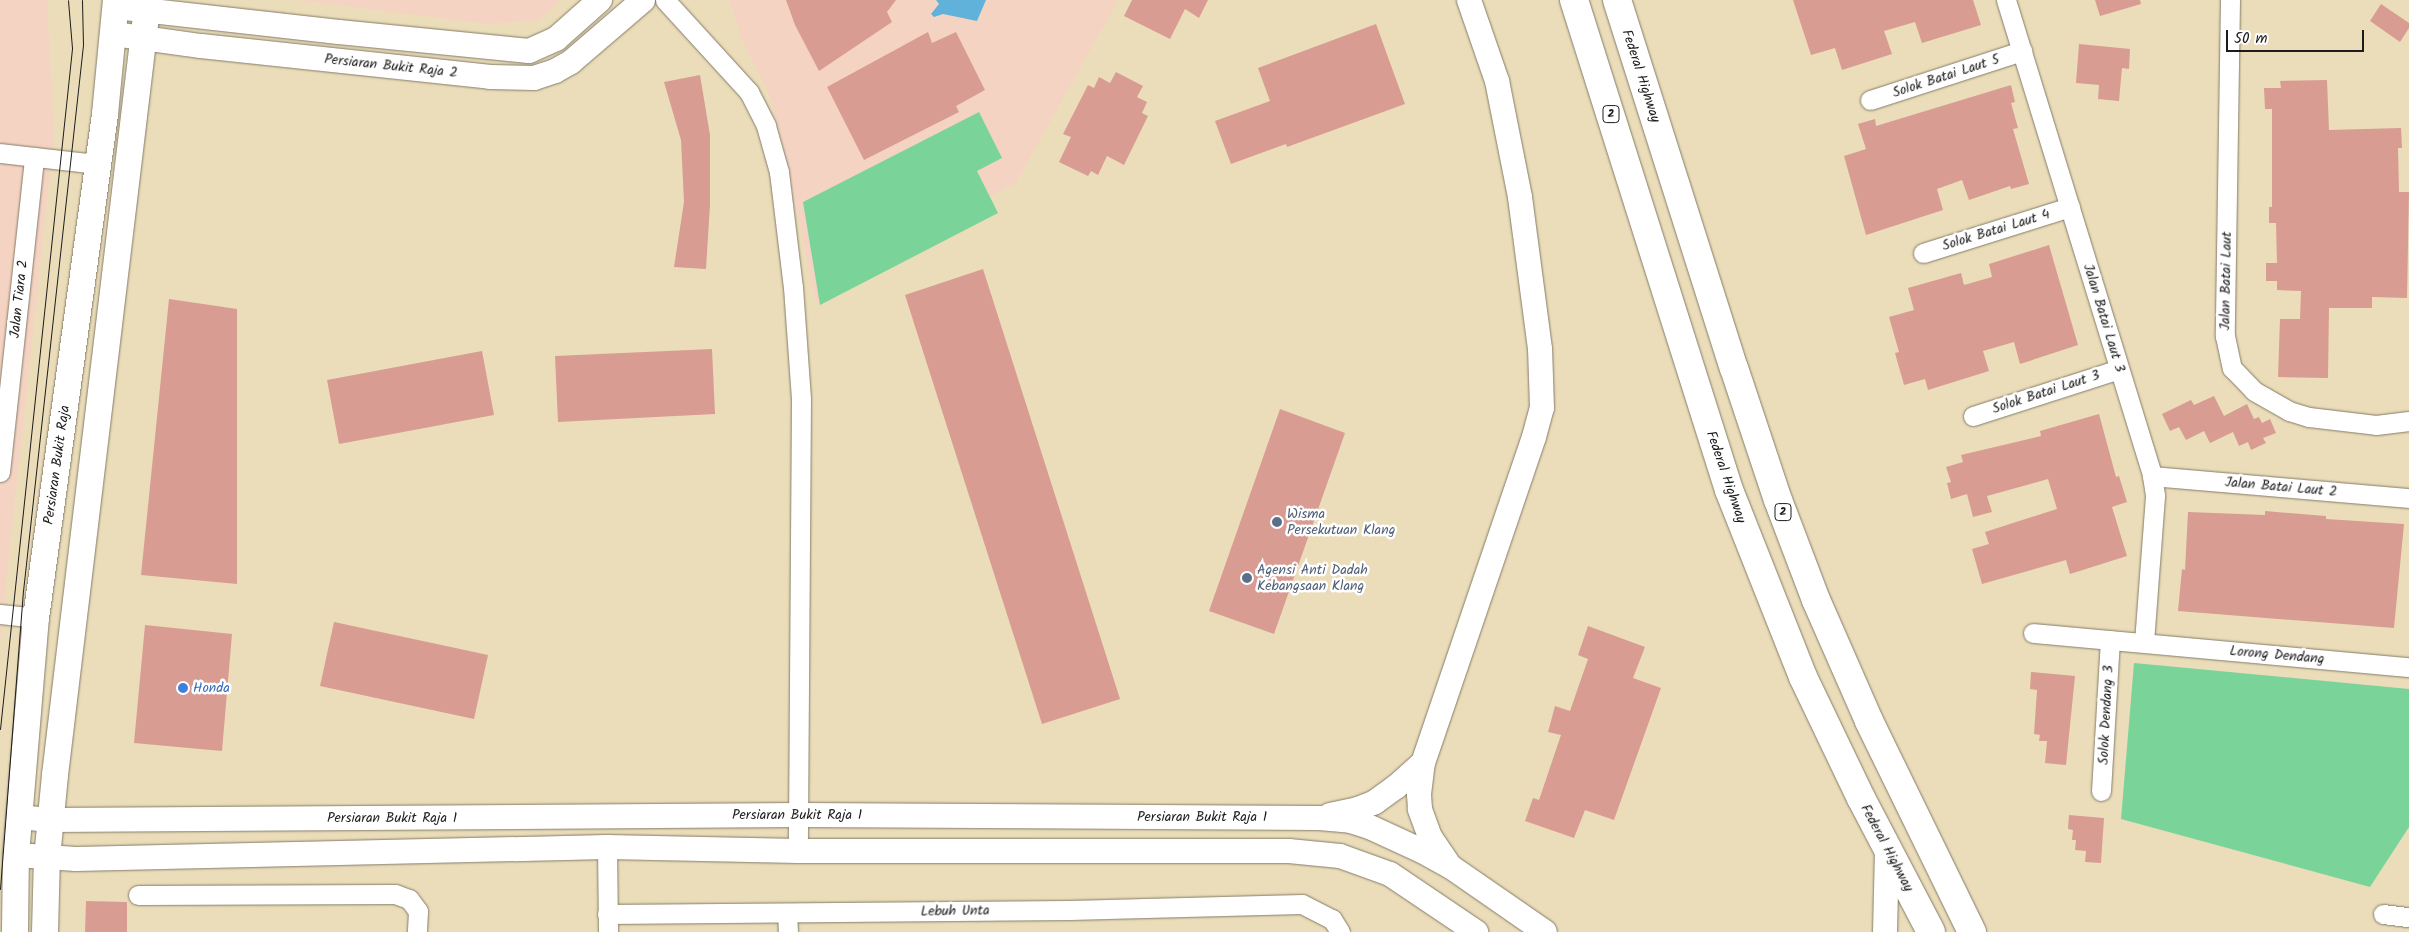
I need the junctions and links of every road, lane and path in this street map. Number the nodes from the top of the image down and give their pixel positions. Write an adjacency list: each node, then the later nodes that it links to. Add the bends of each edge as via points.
1 (600, 0): 10 (street, Persiaran Bukit Raja 2, via 556,39 529,51)
2 (643, 0): 12 (street, Persiaran Bukit Raja 2, via 571,62 534,78 490,77)
3 (665, 0): 34 (street, via 749,92 766,126 779,172 794,287 801,399)
4 (1469, 0): 32 (street, via 1497,81 1520,196 1540,349 1542,408)
5 (1574, 0): 39 (highway, Federal Highway / 2, via 1729,490 1803,677)
6 (1616, 0): 57 (highway, Federal Highway / 2, via 1737,378 1816,600 1869,721)
7 (2006, 0): 13 (street, Jalan Batai Laut 3)
8 (2230, 0): 22 (street, Jalan Batai Laut, via 2225,336 2232,368 2254,391 2289,411 2309,417 2376,425)
9 (116, 3): 10 (street, Persiaran Bukit Raja 2); 11 (main road, Persiaran Bukit Raja)
10 (147, 5): 12 (main road)
11 (114, 34): 12 (street, Persiaran Bukit Raja 2); 17 (main road, Persiaran Bukit Raja)
12 (144, 38): 37 (main road)
13 (2022, 51): 14 (street, Solok Batai Laut 5); 18 (street, Jalan Batai Laut 3)
14 (1870, 100)
15 (0, 153): 16 (street)
16 (34, 157): 17 (street); 23 (street, Jalan Tiara 2)
17 (97, 164): 27 (main road, Persiaran Bukit Raja)
18 (2070, 207): 19 (street, Solok Batai Laut 4); 20 (street, Jalan Batai Laut 3)
19 (1923, 253)
20 (2119, 369): 21 (street, Solok Batai Laut 3); 24 (street, Jalan Batai Laut 3)
21 (1973, 416)
22 (2409, 421)
23 (0, 472)
24 (2152, 476): 25 (street, Jalan Batai Laut 2); 30 (street, Jalan Batai Laut 3, via 2155,496)
25 (2409, 498)
26 (0, 614): 27 (street)
27 (36, 618): 35 (main road, Persiaran Bukit Raja)
28 (2033, 634): 29 (street, Lorong Dendang)
29 (2110, 640): 30 (street, Lorong Dendang); 33 (street, Solok Dendang 3)
30 (2144, 643): 31 (street, Lorong Dendang)
31 (2409, 667)
32 (1423, 763): 36 (street, via 1375,802); 43 (street, via 1420,809 1430,837)
33 (2101, 791)
34 (799, 815): 36 (street, Persiaran Bukit Raja 1); 37 (street, Persiaran Bukit Raja 1); 40 (street)
35 (20, 817): 37 (street, Persiaran Bukit Raja 1); 41 (main road, Persiaran Bukit Raja)
36 (1319, 818): 43 (street, Persiaran Bukit Raja 1, via 1351,821 1372,828)
37 (50, 820): 42 (main road)
38 (607, 847): 40 (street); 42 (street); 47 (street)
39 (1887, 848): 55 (street); 56 (highway, Federal Highway / 2)
40 (798, 851): 53 (street, via 1289,851 1340,856 1390,874)
41 (16, 856): 42 (street); 49 (main road, Persiaran Bukit Raja)
42 (46, 858): 50 (main road)
43 (1451, 867): 54 (street, Persiaran Bukit Raja 1)
44 (138, 895): 51 (street, via 395,894 409,899 418,911)
45 (2383, 914): 46 (street)
46 (2409, 917)
47 (607, 923): 48 (street, Lebuh Unta, via 640,912)
48 (788, 923): 52 (street, Lebuh Unta, via 1069,910 1302,904 1332,918)
49 (15, 932)
50 (45, 932)
51 (417, 932)
52 (1340, 932)
53 (1476, 932)
54 (1545, 932)
55 (1885, 932)
56 (1931, 932)
57 (1972, 932)

